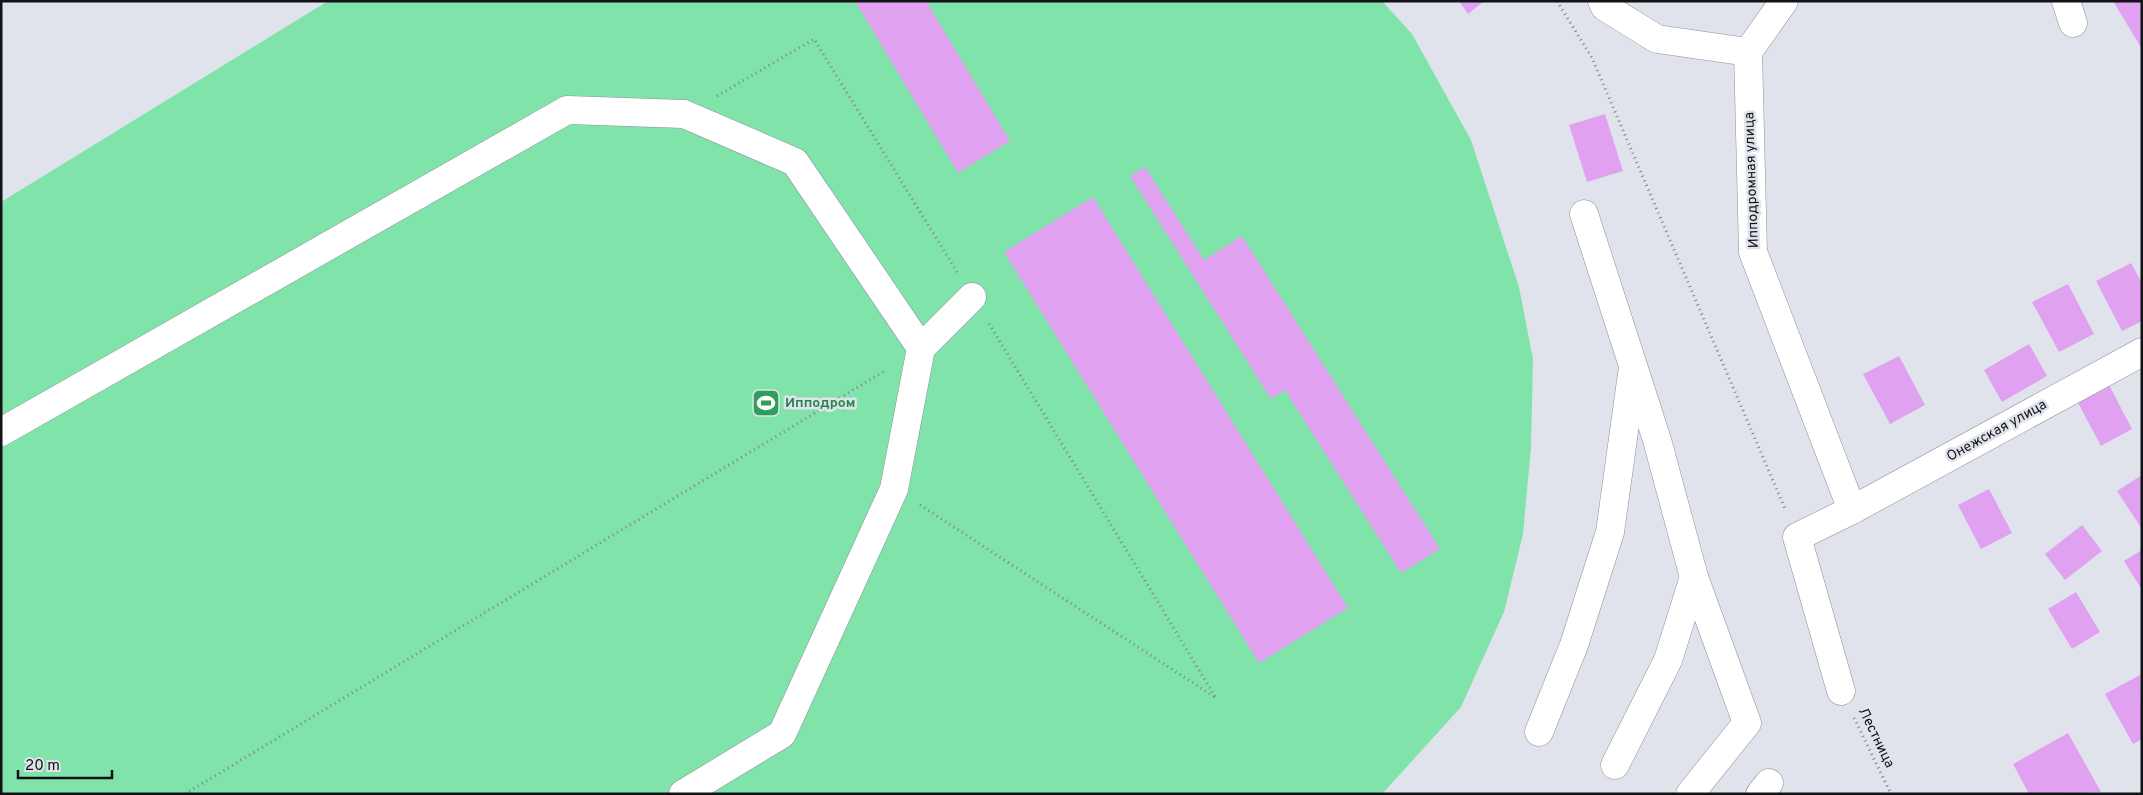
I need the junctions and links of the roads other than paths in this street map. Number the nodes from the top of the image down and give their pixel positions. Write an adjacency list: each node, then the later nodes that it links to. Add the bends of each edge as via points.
1 (1602, 1): 3 (street, via 1657,39)
2 (1784, 1): 3 (street)
3 (1748, 52): 10 (street, Ипподромная улица, via 1753,252)
4 (1584, 214): 8 (street)
5 (972, 297): 6 (street)
6 (922, 348): 9 (street, via 795,162 684,114 567,110); 15 (street, via 894,489 782,734)
7 (2142, 352): 10 (street, Онежская улица)
8 (1633, 365): 11 (street); 13 (street, via 1610,532 1574,645)
9 (1, 432)
10 (1852, 510): 12 (street, Онежская улица, via 1797,537)
11 (1694, 577): 14 (street, via 1668,660); 16 (street, via 1747,723)
12 (1840, 691)
13 (1539, 732)
14 (1615, 765)
15 (683, 794)
16 (1690, 794)

